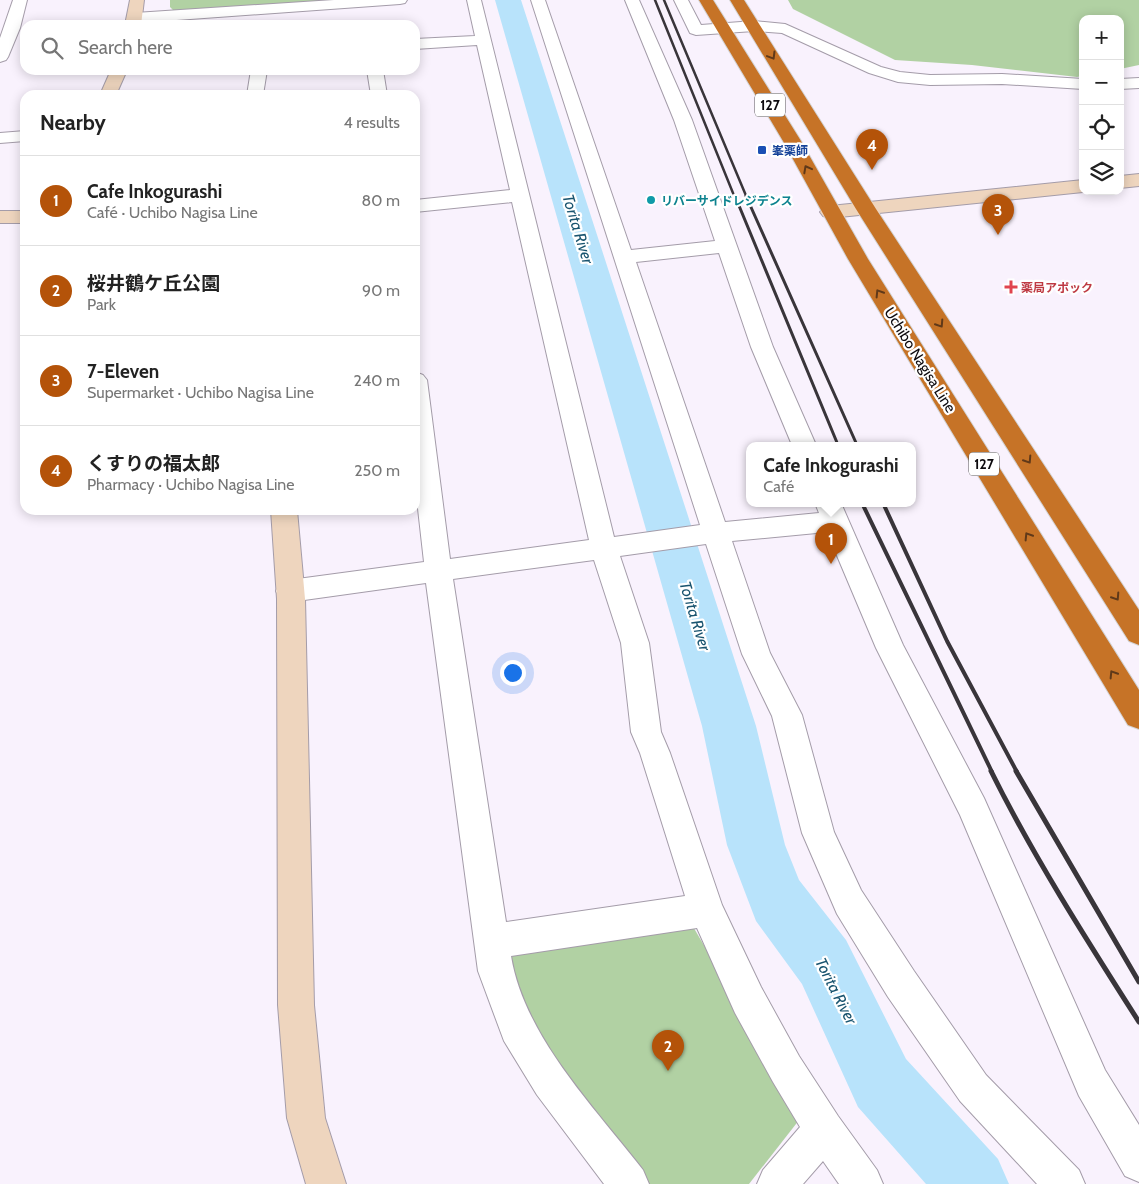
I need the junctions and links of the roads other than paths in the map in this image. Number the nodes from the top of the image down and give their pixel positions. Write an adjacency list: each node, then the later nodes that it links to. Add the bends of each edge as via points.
1 (20, 0): 17 (street)
2 (137, 0): 12 (street)
3 (154, 0): 13 (street)
4 (400, 0): 11 (street)
5 (474, 0): 19 (street)
6 (538, 0): 43 (street)
7 (632, 0): 42 (street, via 683,120)
8 (681, 0): 18 (street, via 696,30)
9 (706, 0): 18 (highway, Uchibo Nagisa Line / 127)
10 (737, 0): 16 (highway, 127)
11 (268, 9): 14 (street); 15 (street)
12 (134, 20)
13 (151, 20)
14 (161, 20)
15 (267, 20)
16 (754, 26): 18 (street); 26 (street, via 785,29 875,70 898,77); 38 (highway, 127, one-way to 38)
17 (6, 28): 21 (street)
18 (723, 28): 39 (highway, Uchibo Nagisa Line / 127, one-way to 18)
19 (483, 40): 20 (street); 36 (street)
20 (420, 44)
21 (0, 57)
22 (117, 75): 28 (street)
23 (258, 75): 29 (street)
24 (376, 75): 30 (street)
25 (1139, 83): 27 (street)
26 (1079, 84)
27 (1124, 84)
28 (110, 90)
29 (256, 90)
30 (378, 90)
31 (20, 136): 32 (street)
32 (0, 138)
33 (1139, 180): 34 (street)
34 (1124, 182)
35 (1079, 186): 38 (street)
36 (520, 195): 37 (street); 49 (street)
37 (420, 205)
38 (866, 209): 39 (street); 52 (highway, 127, one-way to 52)
39 (830, 212): 53 (highway, Uchibo Nagisa Line / 127, one-way to 39)
40 (0, 217): 41 (street)
41 (20, 217)
42 (727, 246): 43 (street); 45 (street, via 762,347)
43 (624, 257): 48 (street)
44 (420, 422): 50 (street)
45 (803, 442)
46 (832, 512): 48 (street); 57 (street, via 890,648 973,808 1092,1083)
47 (284, 515): 51 (street)
48 (711, 534): 49 (street); 62 (street, via 756,654 787,714 818,833 849,902 973,1088)
49 (611, 547): 50 (street); 54 (street, via 636,643 646,732)
50 (438, 571): 51 (street); 55 (street)
51 (290, 590): 58 (street, via 296,1005 306,1118)
52 (1139, 633)
53 (1139, 716)
54 (706, 910): 55 (street); 56 (street, via 748,1000)
55 (492, 942): 59 (street, via 496,970 518,1028 550,1082)
56 (824, 1130): 60 (street); 61 (street)
57 (1139, 1162)
58 (326, 1184)
59 (629, 1184)
60 (776, 1184)
61 (864, 1184)
62 (1065, 1184)

